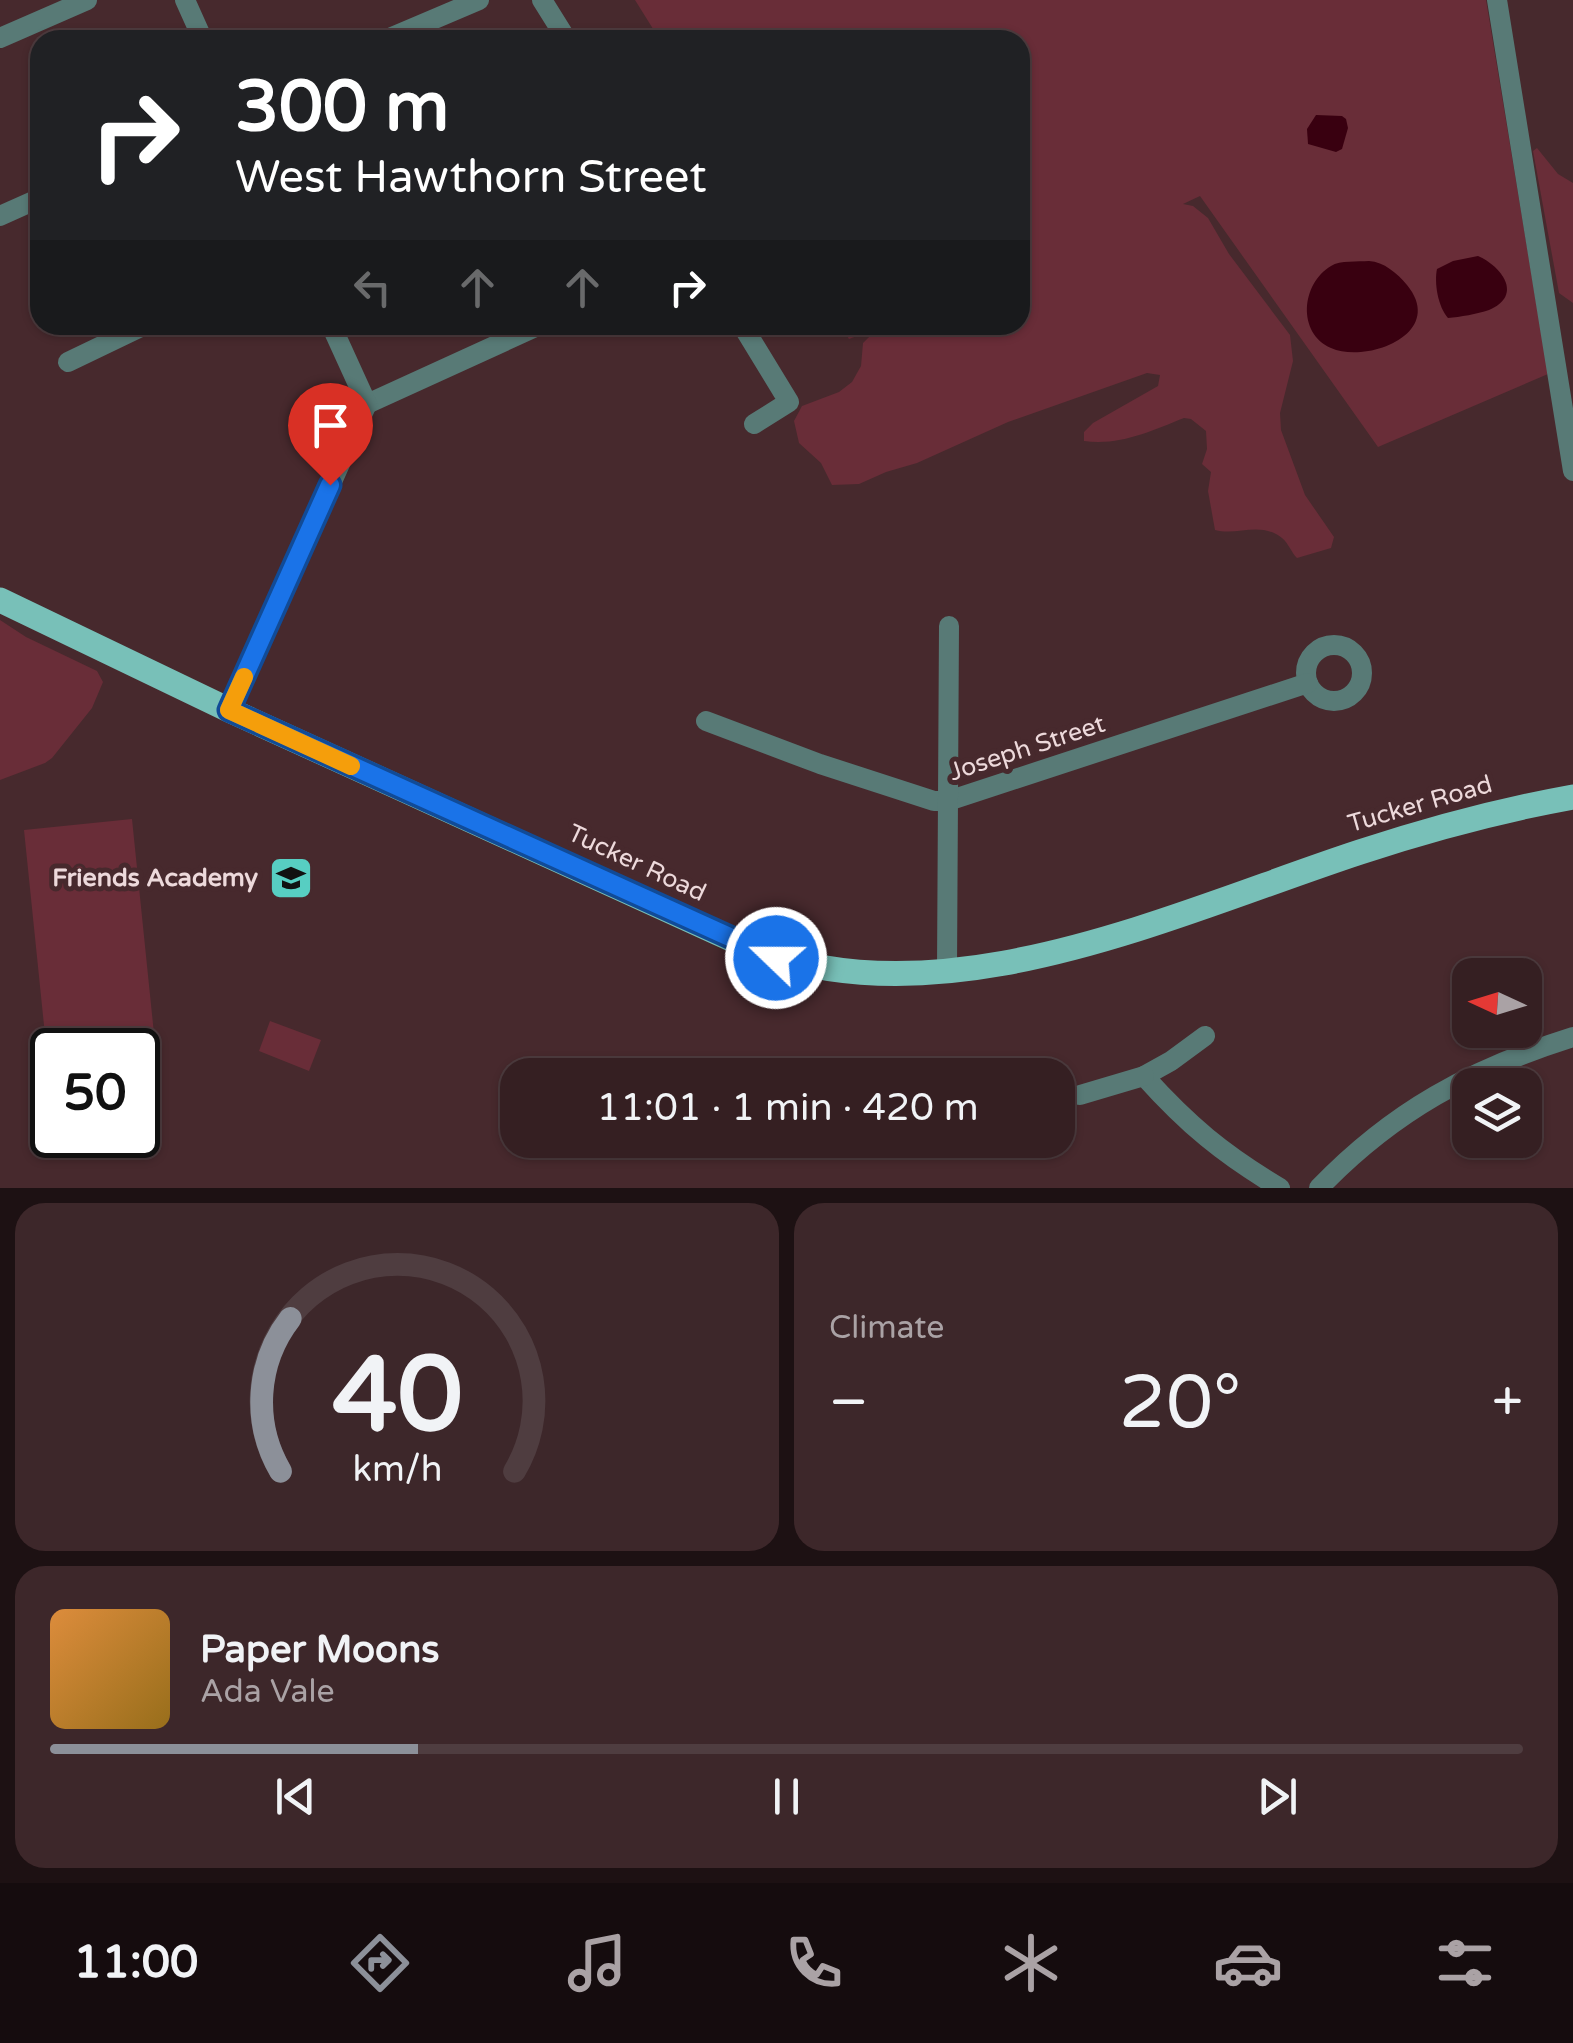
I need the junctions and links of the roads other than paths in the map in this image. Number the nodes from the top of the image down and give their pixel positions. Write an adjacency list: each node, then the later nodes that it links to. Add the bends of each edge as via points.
1 (87, 0): 9 (street)
2 (185, 0): 6 (street)
3 (480, 0): 7 (street)
4 (542, 0): 8 (street)
5 (1497, 0): 19 (street)
6 (198, 30)
7 (409, 30)
8 (561, 30)
9 (0, 38)
10 (30, 202): 11 (street)
11 (0, 216)
12 (125, 335): 16 (street)
13 (335, 335): 17 (street)
14 (518, 335): 17 (street)
15 (748, 335): 18 (street, via 789,402)
16 (68, 362)
17 (366, 404): 24 (street)
18 (754, 424)
19 (1570, 430): 20 (street)
20 (1573, 471)
21 (0, 600): 24 (main road, Tucker Road)
22 (950, 626): 27 (street)
23 (1308, 683): 27 (street, Joseph Street)
24 (229, 710): 28 (main road, Tucker Road, via 760,952 832,970)
25 (706, 722): 27 (street, Joseph Street)
26 (1573, 796): 28 (main road, Tucker Road, via 1380,846 1086,944)
27 (948, 801): 28 (street)
28 (948, 970)
29 (1205, 1036): 31 (street)
30 (1573, 1037): 34 (street, via 1484,1069 1424,1100 1364,1143)
31 (1144, 1076): 32 (street); 33 (street, via 1217,1148)
32 (1080, 1095)
33 (1280, 1188)
34 (1318, 1188)

